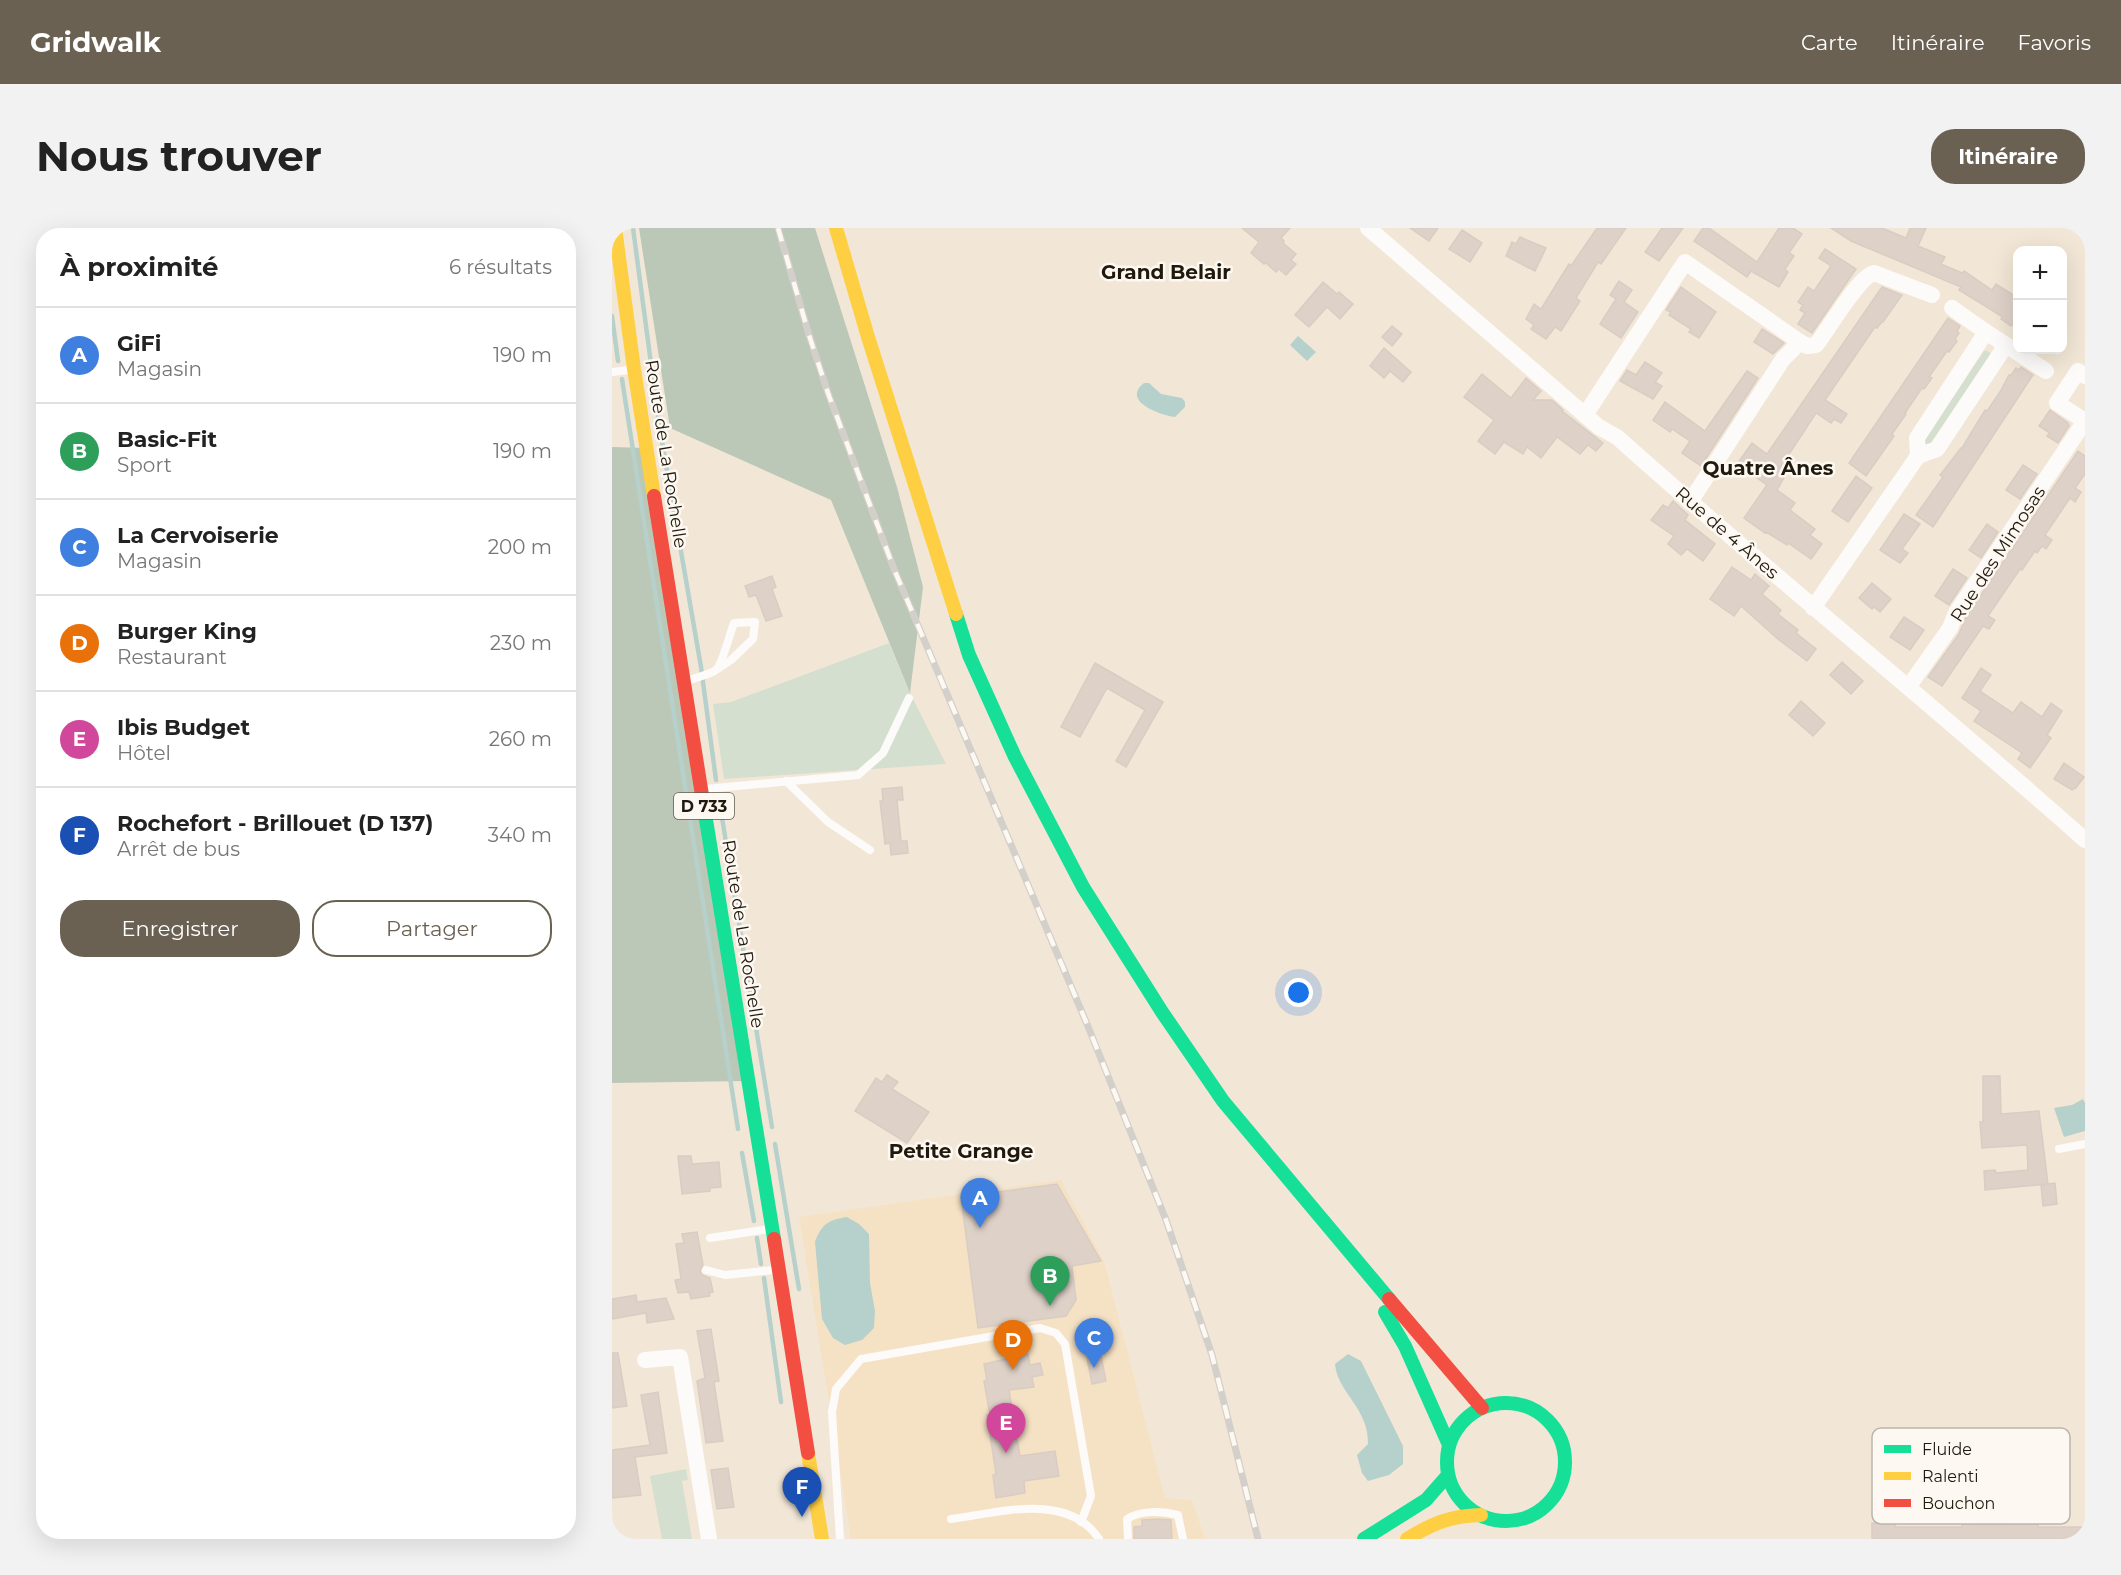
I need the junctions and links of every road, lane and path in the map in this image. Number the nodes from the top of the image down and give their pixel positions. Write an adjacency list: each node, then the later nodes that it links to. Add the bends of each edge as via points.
1 (615, 228): 9 (main road, Route de La Rochelle / D 733)
2 (836, 228): 30 (main road, via 969,655 1016,757 1083,887 1162,1012 1223,1101)
3 (1368, 228): 13 (street, Rue de 4 Ânes)
4 (1932, 296): 7 (street, via 1874,273 1867,274 1816,345)
5 (1952, 308): 6 (street)
6 (1986, 332): 8 (street); 15 (street, via 1917,438)
7 (1800, 342): 13 (street, via 1685,262); 16 (street, via 1783,359)
8 (2006, 345): 10 (street); 15 (street, via 1937,449)
9 (634, 369): 11 (lane); 19 (main road, Route de La Rochelle / D 733)
10 (2046, 371)
11 (612, 372)
12 (2085, 376): 14 (street, Rue des Mimosas, via 2078,371 2057,403)
13 (1585, 415): 16 (street, Rue de 4 Ânes, via 1617,436)
14 (2085, 421): 20 (street, Rue des Mimosas)
15 (1918, 456): 17 (street)
16 (1690, 502): 17 (street, Rue de 4 Ânes)
17 (1813, 608): 20 (street, Rue de 4 Ânes)
18 (716, 670): 18 (lane, via 753,639 755,622 734,623); 19 (lane)
19 (684, 682): 23 (main road, Route de La Rochelle / D 733)
20 (1909, 686): 24 (street, Rue de 4 Ânes)
21 (909, 698): 22 (lane, via 883,753 858,775)
22 (786, 781): 23 (lane); 25 (lane, via 828,822)
23 (701, 789): 28 (main road, Route de La Rochelle / D 733)
24 (2085, 840)
25 (870, 850)
26 (2085, 1144): 27 (lane)
27 (2059, 1149)
28 (772, 1229): 29 (lane); 31 (main road, Route de La Rochelle / D 733)
29 (710, 1238)
30 (1348, 1251): 34 (main road); 35 (main road, via 1405,1346)
31 (778, 1269): 32 (lane, via 725,1275); 41 (main road, Route de La Rochelle / D 733)
32 (706, 1270)
33 (645, 1360): 40 (street, via 680,1357)
34 (1482, 1408): 35 (main road, via 1457,1429); 37 (main road, via 1501,1403 1521,1405 1539,1413 1553,1426 1562,1444 1565,1463 1562,1482 1538,1512 1520,1520 1500,1521)
35 (1449, 1445): 36 (main road)
36 (1448, 1475): 37 (main road, via 1466,1506); 46 (main road, via 1426,1500)
37 (1481, 1515): 47 (main road, via 1441,1520)
38 (951, 1519): 39 (lane, via 1043,1508)
39 (1081, 1522): 42 (lane, via 1091,1496 1065,1344 1056,1333 1040,1328 861,1359 836,1389 832,1412); 43 (lane)
40 (709, 1539)
41 (822, 1539)
42 (840, 1539)
43 (1099, 1539)
44 (1128, 1539): 45 (lane, via 1127,1520 1135,1514 1167,1512 1178,1515)
45 (1183, 1539)
46 (1364, 1539)
47 (1407, 1539)

